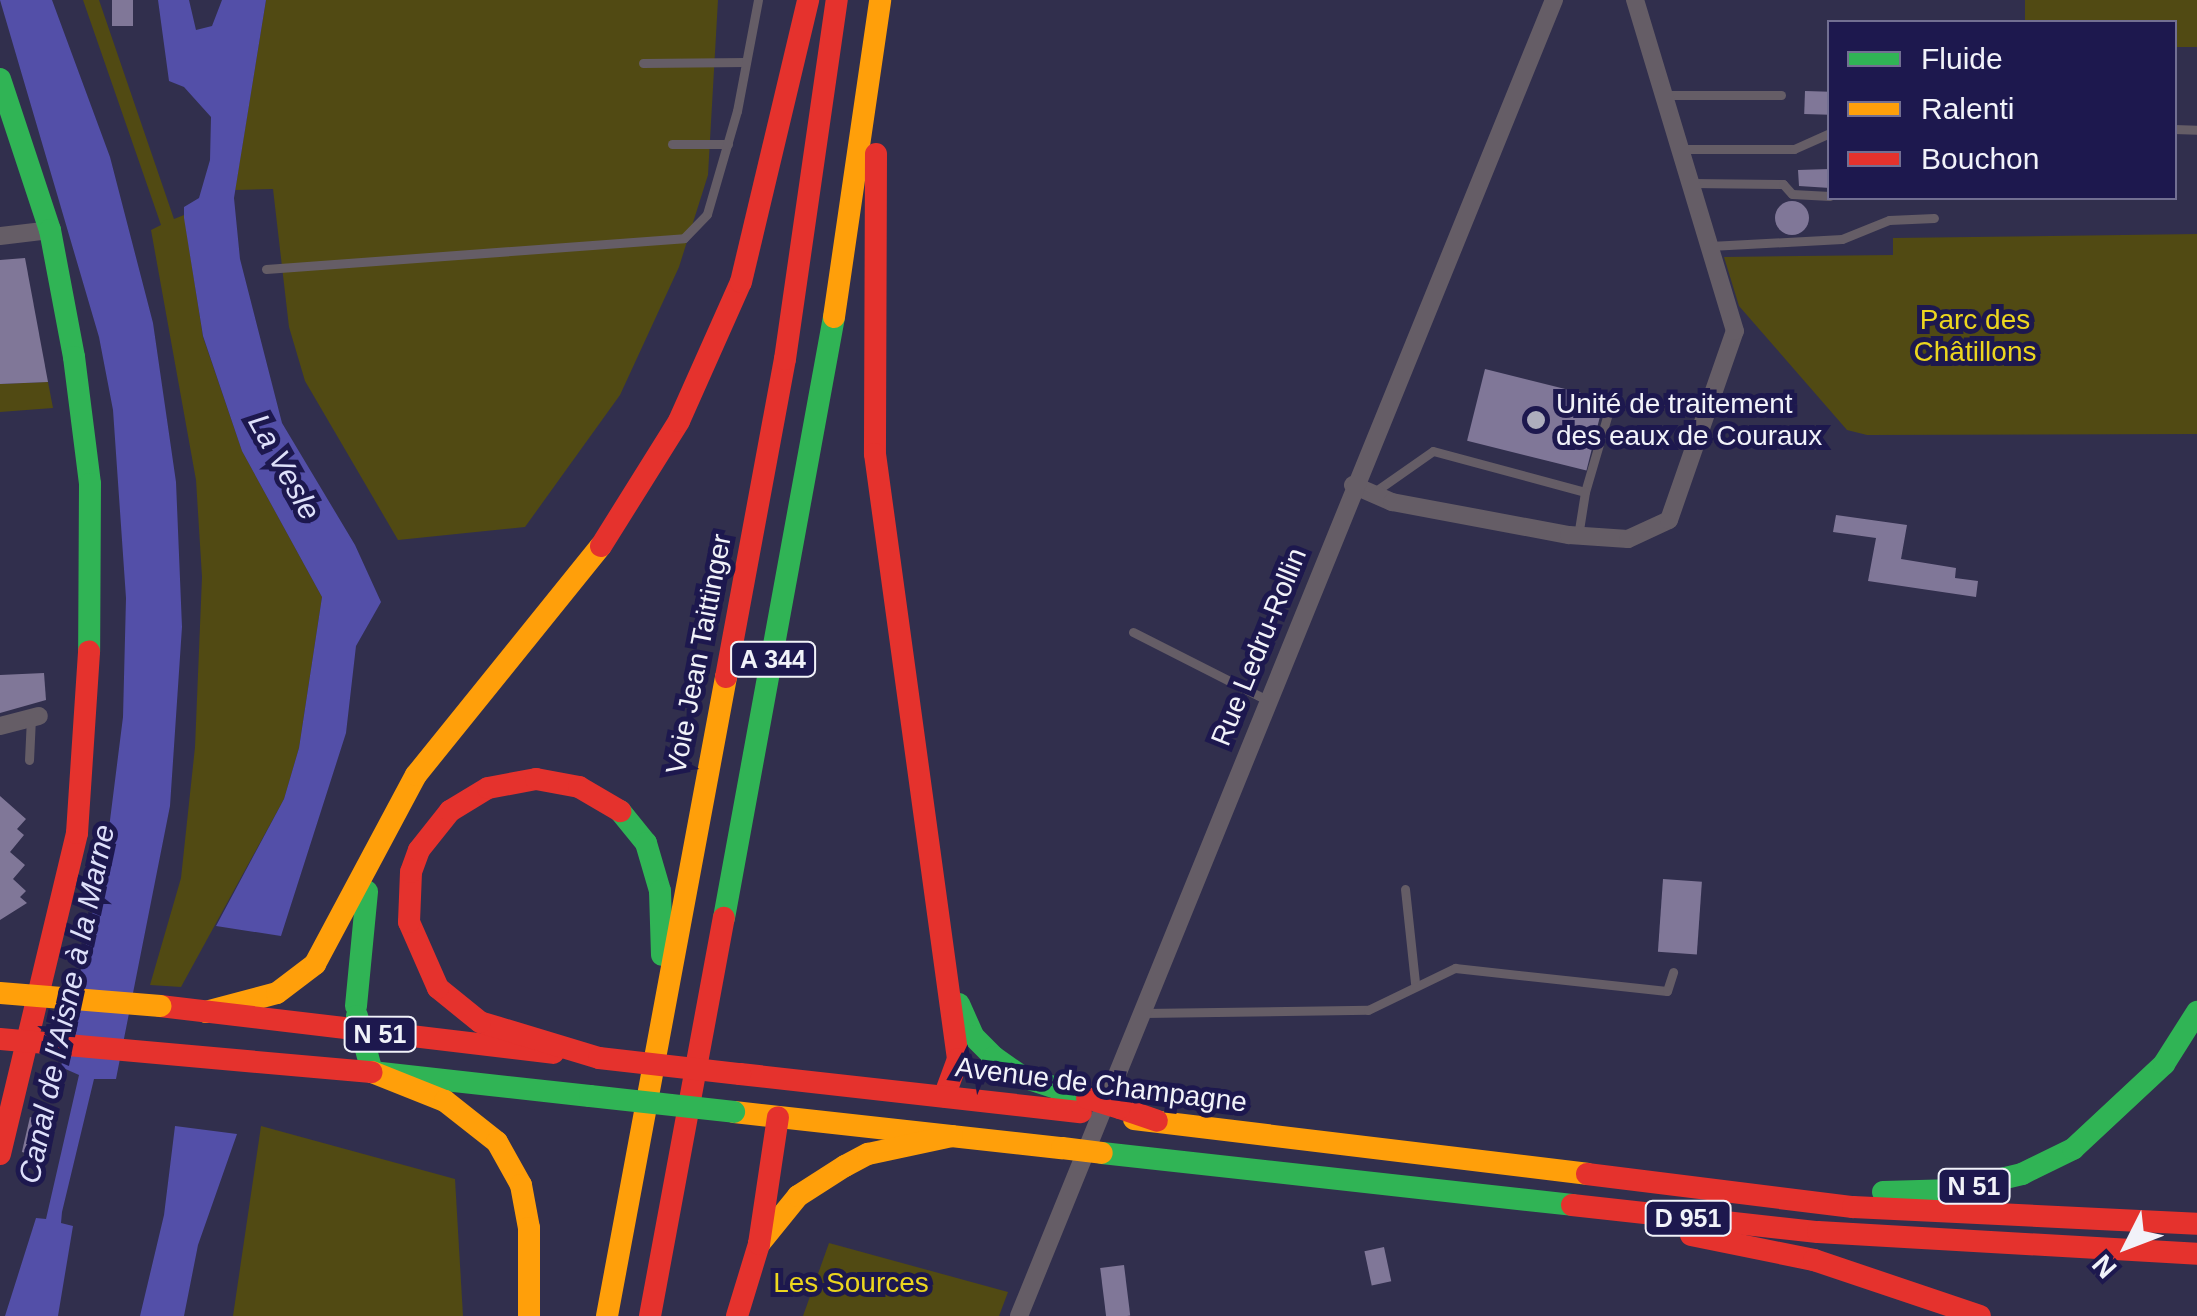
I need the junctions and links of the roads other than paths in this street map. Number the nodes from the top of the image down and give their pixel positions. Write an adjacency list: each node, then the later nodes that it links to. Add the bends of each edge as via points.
1 (758, 0): 7 (lane)
2 (808, 0): 33 (main road, via 742,282 679,421 584,572 416,775)
3 (838, 0): 39 (main road, Voie Jean Taittinger / A 344, via 788,341)
4 (1554, 0): 24 (street, Rue Ledru-Rollin)
5 (1635, 0): 10 (street)
6 (880, 3): 36 (main road, via 875,454); 62 (main road, A 344, via 825,375)
7 (746, 62): 8 (lane); 14 (lane)
8 (644, 63)
9 (0, 79): 19 (main road)
10 (1664, 95): 11 (lane); 15 (street)
11 (1780, 96)
12 (1827, 134): 15 (lane, via 1794,150)
13 (672, 144): 14 (lane)
14 (728, 144): 22 (lane, via 707,214 684,238)
15 (1680, 149): 16 (street)
16 (1690, 182): 17 (lane, via 1783,184 1792,194); 21 (street)
17 (1827, 196)
18 (1934, 218): 21 (lane, via 1889,220 1842,239)
19 (50, 230): 20 (street); 54 (main road, via 90,484 90,673 77,833)
20 (0, 236)
21 (1710, 246): 27 (street, via 1735,331 1669,520 1628,540)
22 (266, 269)
23 (1614, 394): 25 (lane)
24 (1354, 485): 26 (street); 29 (street, Rue Ledru-Rollin)
25 (1585, 492): 26 (lane, via 1432,451); 27 (lane)
26 (1373, 493): 27 (street)
27 (1578, 536)
28 (1133, 632): 29 (lane)
29 (1267, 700): 42 (street, Rue Ledru-Rollin)
30 (35, 717): 31 (street); 32 (lane)
31 (0, 726)
32 (29, 760)
33 (370, 869): 40 (main road, via 316,964 277,993); 43 (main road)
34 (1405, 889): 37 (lane)
35 (1672, 972): 37 (lane, via 1667,991 1455,968)
36 (947, 974): 48 (main road, via 958,1060); 49 (main road, via 973,1036 994,1057)
37 (1415, 983): 42 (lane, via 1368,1010)
38 (0, 993): 40 (main road, Avenue de Champagne / N 51, bridge)
39 (664, 1004): 45 (main road, via 655,865 617,808 579,786 536,779 488,788 450,811 410,872 409,922 425,969 480,1022); 61 (main road, Voie Jean Taittinger / A 344)
40 (206, 1012): 43 (main road, Avenue de Champagne / N 51)
41 (2197, 1012): 56 (main road, N 51, via 2164,1064 2122,1109 2074,1149 2022,1174 1955,1190)
42 (1141, 1014): 64 (street, Rue Ledru-Rollin)
43 (359, 1032): 45 (main road, Avenue de Champagne / N 51); 46 (main road)
44 (0, 1039): 46 (main road, N 51, bridge)
45 (600, 1058): 47 (main road, Avenue de Champagne / N 51, bridge)
46 (372, 1072): 50 (main road, N 51, bridge); 60 (main road, via 444,1101 496,1142 520,1185 529,1228)
47 (782, 1079): 48 (main road, Avenue de Champagne / N 51); 50 (main road)
48 (944, 1097): 49 (main road, Avenue de Champagne / N 51); 51 (main road)
49 (1084, 1105): 56 (main road, Avenue de Champagne / D 951, bridge, via 1157,1121)
50 (778, 1117): 51 (main road, N 51); 58 (main road)
51 (916, 1132): 52 (main road, N 51)
52 (952, 1136): 53 (main road, N 51, bridge); 58 (main road, via 868,1154 834,1172 798,1196)
53 (1102, 1152): 55 (main road, D 951)
54 (0, 1154)
55 (1340, 1179): 59 (main road, D 951, via 1818,1232); 65 (main road, via 1398,1196 1778,1251)
56 (1682, 1184): 57 (main road, Avenue de Champagne / D 951, via 1854,1207)
57 (2197, 1224)
58 (760, 1244): 63 (main road)
59 (2197, 1254)
60 (529, 1316)
61 (607, 1316)
62 (650, 1316)
63 (737, 1316)
64 (1019, 1316)
65 (1980, 1316)

